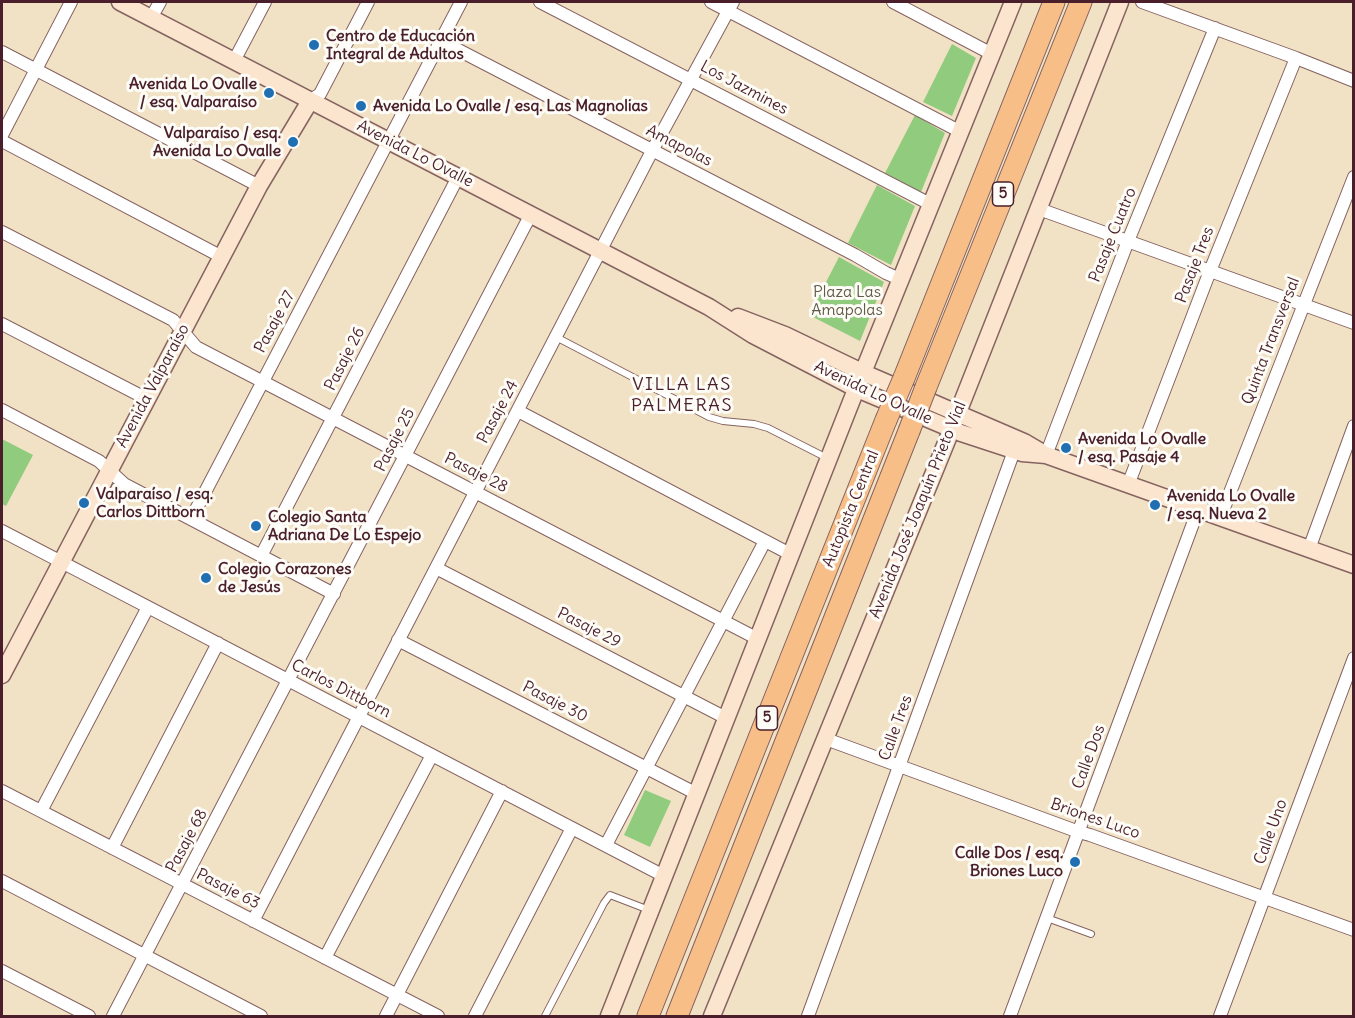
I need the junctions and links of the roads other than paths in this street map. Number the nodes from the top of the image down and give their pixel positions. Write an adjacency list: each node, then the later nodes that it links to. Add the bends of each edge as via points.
1 (70, 2): 23 (street)
2 (120, 2): 16 (main road, Avenida Lo Ovalle)
3 (160, 2): 16 (street)
4 (265, 2): 22 (street)
5 (368, 2): 26 (street, via 320,94)
6 (461, 2): 18 (street, Pasaje 27)
7 (540, 2): 24 (street, Los Jazmines)
8 (711, 2): 15 (street)
9 (893, 2): 20 (street)
10 (1013, 2): 20 (main road)
11 (1054, 2): 123 (highway, Autopista Central / 5, bridge)
12 (1081, 2): 124 (highway, Autopista Central / 5, bridge)
13 (1120, 2): 36 (main road, Avenida José Joaquín Prieto Vial)
14 (1142, 2): 17 (street)
15 (731, 6): 24 (street, Pasaje 24); 27 (street)
16 (152, 18): 22 (main road, Avenida Lo Ovalle)
17 (1215, 28): 21 (street); 39 (street, Pasaje Cuatro)
18 (441, 41): 30 (street, Pasaje 27); 31 (street, Amapolas)
19 (2, 52): 23 (street)
20 (992, 54): 27 (main road)
21 (1296, 58): 25 (street); 42 (street, Pasaje Tres)
22 (234, 61): 26 (main road, Avenida Lo Ovalle)
23 (35, 69): 28 (street); 34 (street)
24 (691, 80): 31 (street, Pasaje 24); 35 (street, Los Jazmines)
25 (1353, 81)
26 (310, 100): 30 (main road, Avenida Lo Ovalle); 34 (main road, Avenida Valparaíso)
27 (961, 132): 35 (main road)
28 (2, 135)
29 (2, 141): 41 (street)
30 (389, 141): 32 (main road, Avenida Lo Ovalle); 51 (street, Pasaje 27)
31 (652, 151): 40 (street, Pasaje 24); 43 (street, Amapolas)
32 (459, 177): 37 (main road, Avenida Lo Ovalle); 57 (street, Pasaje 26)
33 (1353, 177): 44 (street, Quinta Transversal)
34 (259, 186): 41 (main road, Avenida Valparaíso)
35 (932, 206): 43 (main road)
36 (1039, 209): 39 (street); 56 (main road, Avenida José Joaquín Prieto Vial)
37 (531, 214): 40 (main road, Avenida Lo Ovalle); 62 (street, Pasaje 25)
38 (2, 232): 48 (street, Pasaje 28, via 173,320)
39 (1128, 241): 42 (street); 61 (street, Pasaje Cuatro)
40 (601, 251): 45 (main road, Avenida Lo Ovalle); 49 (street, Pasaje 24)
41 (222, 257): 48 (main road, Avenida Valparaíso)
42 (1210, 271): 44 (street); 65 (street, Pasaje Tres)
43 (902, 280): 50 (main road)
44 (1304, 305): 46 (street); 68 (street, Quinta Transversal)
45 (709, 307): 50 (main road, Avenida Lo Ovalle, via 785,335); 52 (main road, Avenida Lo Ovalle, via 753,335)
46 (1353, 323)
47 (2, 324): 53 (street)
48 (182, 332): 51 (street, Pasaje 28, via 196,347); 53 (main road, Avenida Valparaíso)
49 (556, 337): 55 (street, Pasaje 24); 63 (lane, via 709,417 768,428)
50 (864, 373): 52 (main road); 56 (main road, Avenida Lo Ovalle)
51 (263, 381): 57 (street, Pasaje 28); 69 (street, Pasaje 27)
52 (857, 389): 59 (main road, Avenida Lo Ovalle); 63 (main road)
53 (147, 399): 64 (main road, Avenida Valparaíso)
54 (2, 410): 64 (street)
55 (518, 411): 66 (street, Pasaje 24); 71 (street)
56 (957, 413): 59 (main road, Avenida José Joaquín Prieto Vial); 61 (main road, Avenida Lo Ovalle)
57 (333, 418): 62 (street, Pasaje 28); 74 (street, Pasaje 26)
58 (1353, 426): 72 (street)
59 (951, 429): 60 (main road, Avenida Lo Ovalle); 90 (main road, Avenida José Joaquín Prieto Vial)
60 (1014, 451): 61 (main road, Avenida Lo Ovalle); 92 (street, Calle Tres)
61 (1046, 455): 65 (main road, Avenida Lo Ovalle)
62 (406, 456): 66 (street, Pasaje 28); 78 (street, Pasaje 25)
63 (830, 459): 73 (main road)
64 (109, 470): 69 (street, via 124,483); 75 (main road, Avenida Valparaíso)
65 (1128, 485): 67 (main road, Avenida Lo Ovalle)
66 (475, 492): 77 (street, Pasaje 24); 80 (street, Pasaje 28)
67 (1198, 510): 68 (main road, Avenida Lo Ovalle); 99 (street, Calle Dos)
68 (1220, 518): 72 (main road, Avenida Lo Ovalle)
69 (191, 519): 74 (street)
70 (2, 531): 75 (street, Carlos Dittborn)
71 (765, 541): 73 (street); 80 (street)
72 (1309, 549): 76 (main road, Avenida Lo Ovalle)
73 (792, 555): 81 (main road)
74 (261, 556): 78 (street)
75 (61, 562): 79 (street, Carlos Dittborn); 85 (main road, Avenida Valparaíso)
76 (1353, 565)
77 (436, 568): 82 (street, Pasaje 24); 87 (street, Pasaje 29)
78 (334, 594): 86 (street, Pasaje 25)
79 (148, 607): 83 (street, Carlos Dittborn); 97 (street)
80 (723, 621): 81 (street, Pasaje 28); 87 (street)
81 (758, 639): 89 (main road)
82 (398, 640): 88 (street, Pasaje 24); 93 (street, Pasaje 30)
83 (218, 643): 86 (street, Carlos Dittborn); 101 (street)
84 (1353, 658): 105 (street, Calle Uno)
85 (2, 675)
86 (289, 680): 88 (street, Carlos Dittborn); 104 (street, Pasaje 68)
87 (684, 696): 89 (street, Pasaje 29); 93 (street)
88 (358, 716): 91 (street, Carlos Dittborn); 108 (street, Pasaje 24)
89 (726, 718): 96 (main road)
90 (826, 739): 92 (street, Briones Luco); 125 (main road, Avenida José Joaquín Prieto Vial)
91 (432, 754): 95 (street, Carlos Dittborn); 112 (street)
92 (900, 766): 99 (street, Briones Luco); 126 (street, Calle Tres)
93 (646, 768): 96 (street, Pasaje 30); 100 (street)
94 (2, 791): 97 (street, Pasaje 63)
95 (502, 791): 98 (street, Carlos Dittborn); 114 (street)
96 (697, 794): 102 (main road)
97 (41, 811): 101 (street, Pasaje 63)
98 (572, 828): 100 (street, Carlos Dittborn); 120 (street)
99 (1079, 832): 105 (street, Briones Luco); 107 (street, Calle Dos)
100 (606, 845): 102 (street, Carlos Dittborn)
101 (112, 848): 104 (street, Pasaje 63)
102 (664, 876): 106 (main road)
103 (2, 881): 111 (street)
104 (183, 884): 108 (street, Pasaje 63); 111 (street, Pasaje 68)
105 (1264, 898): 109 (street, Briones Luco); 128 (street, Calle Uno)
106 (651, 910): 121 (lane, via 610,896); 122 (main road)
107 (1047, 918): 110 (lane); 127 (street, Calle Dos)
108 (253, 921): 112 (street, Pasaje 63)
109 (1353, 930)
110 (1091, 934)
111 (145, 956): 116 (street, Pasaje 68); 117 (street)
112 (325, 958): 114 (street, Pasaje 63)
113 (2, 971): 115 (street)
114 (397, 995): 118 (street); 119 (street, Pasaje 63)
115 (89, 1017)
116 (114, 1017)
117 (261, 1017)
118 (386, 1017)
119 (438, 1017)
120 (475, 1017)
121 (545, 1017)
122 (609, 1017)
123 (648, 1017)
124 (677, 1017)
125 (712, 1017)
126 (808, 1017)
127 (1010, 1017)
128 (1220, 1017)

